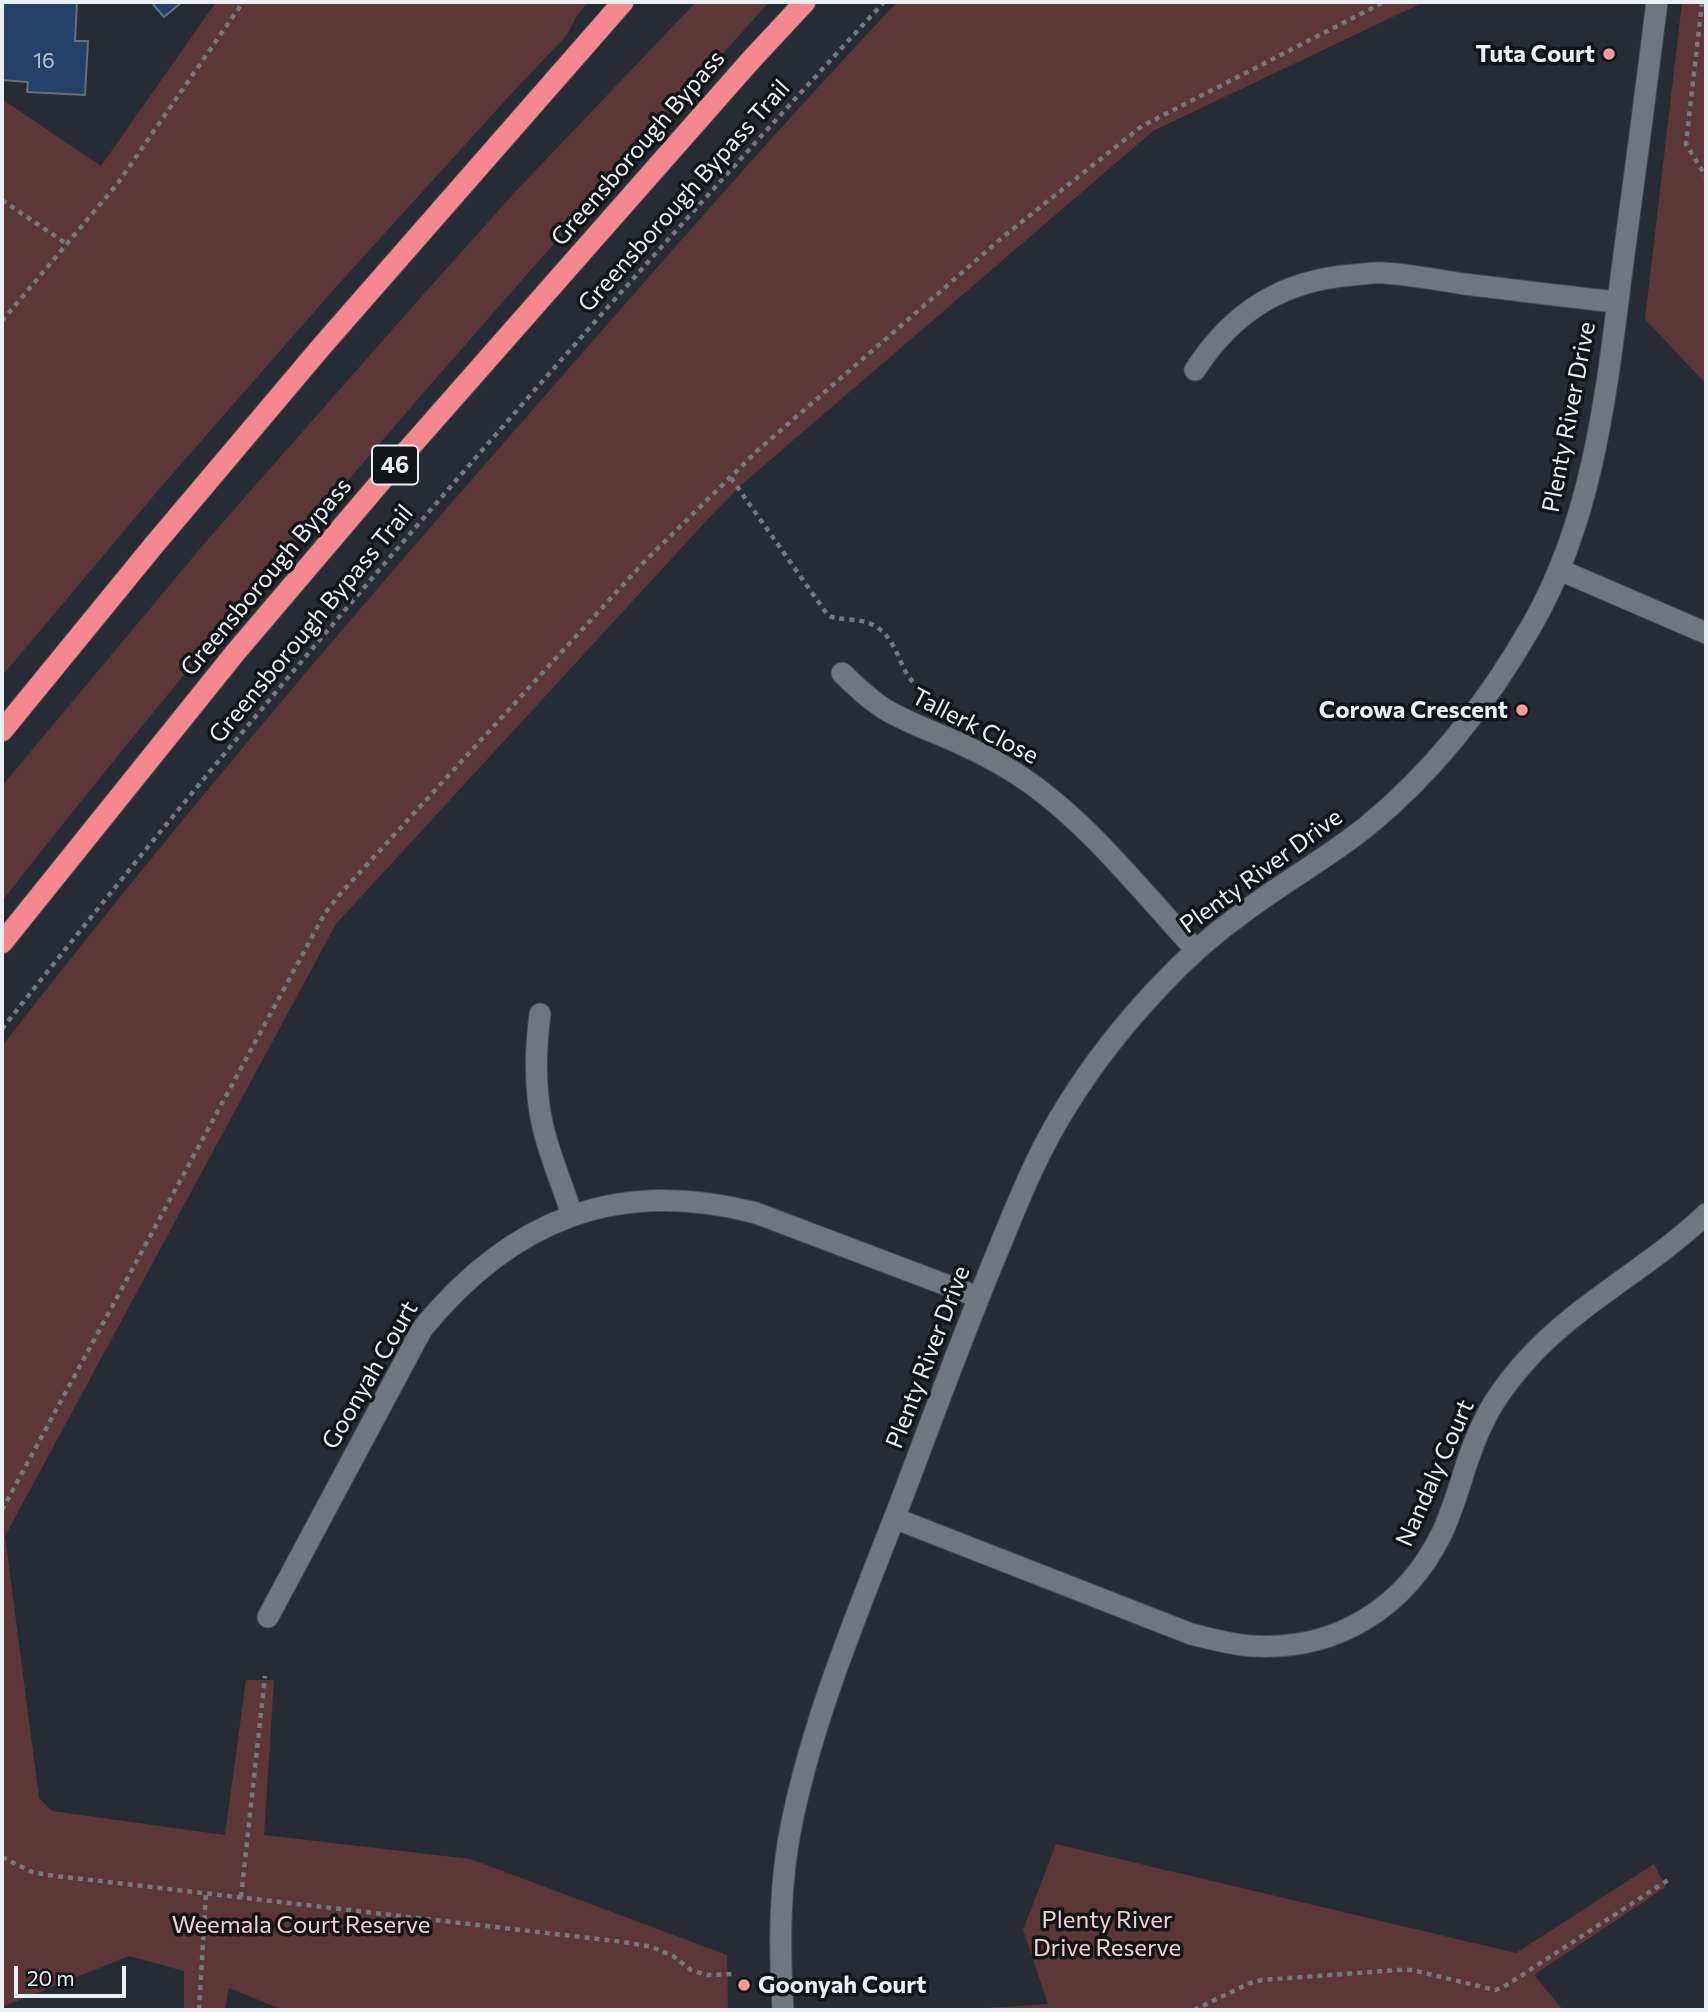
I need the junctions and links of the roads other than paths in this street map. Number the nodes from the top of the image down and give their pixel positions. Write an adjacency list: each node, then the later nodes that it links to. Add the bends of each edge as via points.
1 (623, 2): 9 (highway, via 322,346)
2 (805, 2): 10 (highway, Greensborough Bypass / 46, via 405,453 235,653)
3 (1657, 3): 4 (street, Plenty River Drive)
4 (1618, 302): 5 (street, via 1382,273 1337,276 1278,292 1250,310 1223,333); 6 (street, Plenty River Drive, via 1589,476)
5 (1195, 370)
6 (1560, 570): 7 (street); 11 (street, Plenty River Drive, via 1483,704 1427,771 1367,825)
7 (1706, 633)
8 (842, 673): 11 (street, Tallerk Close, via 884,708 998,761 1058,804)
9 (2, 731)
10 (2, 943)
11 (1196, 950): 15 (street, Plenty River Drive, via 1127,1023 1065,1109 1037,1159)
12 (540, 1014): 14 (street, via 536,1087 543,1128)
13 (1706, 1214): 16 (street, Nandaly Court, via 1550,1336 1524,1363 1483,1423 1443,1531 1411,1583 1361,1623 1331,1635 1294,1644 1255,1646 1191,1634)
14 (572, 1215): 15 (street, Goonyah Court, via 659,1200 724,1205 757,1213); 17 (street, Goonyah Court, via 497,1254 460,1286 422,1329)
15 (978, 1297): 16 (street, Plenty River Drive)
16 (894, 1518): 18 (street, Plenty River Drive, via 830,1684 792,1822 779,1941)
17 (268, 1617)
18 (783, 2010)

